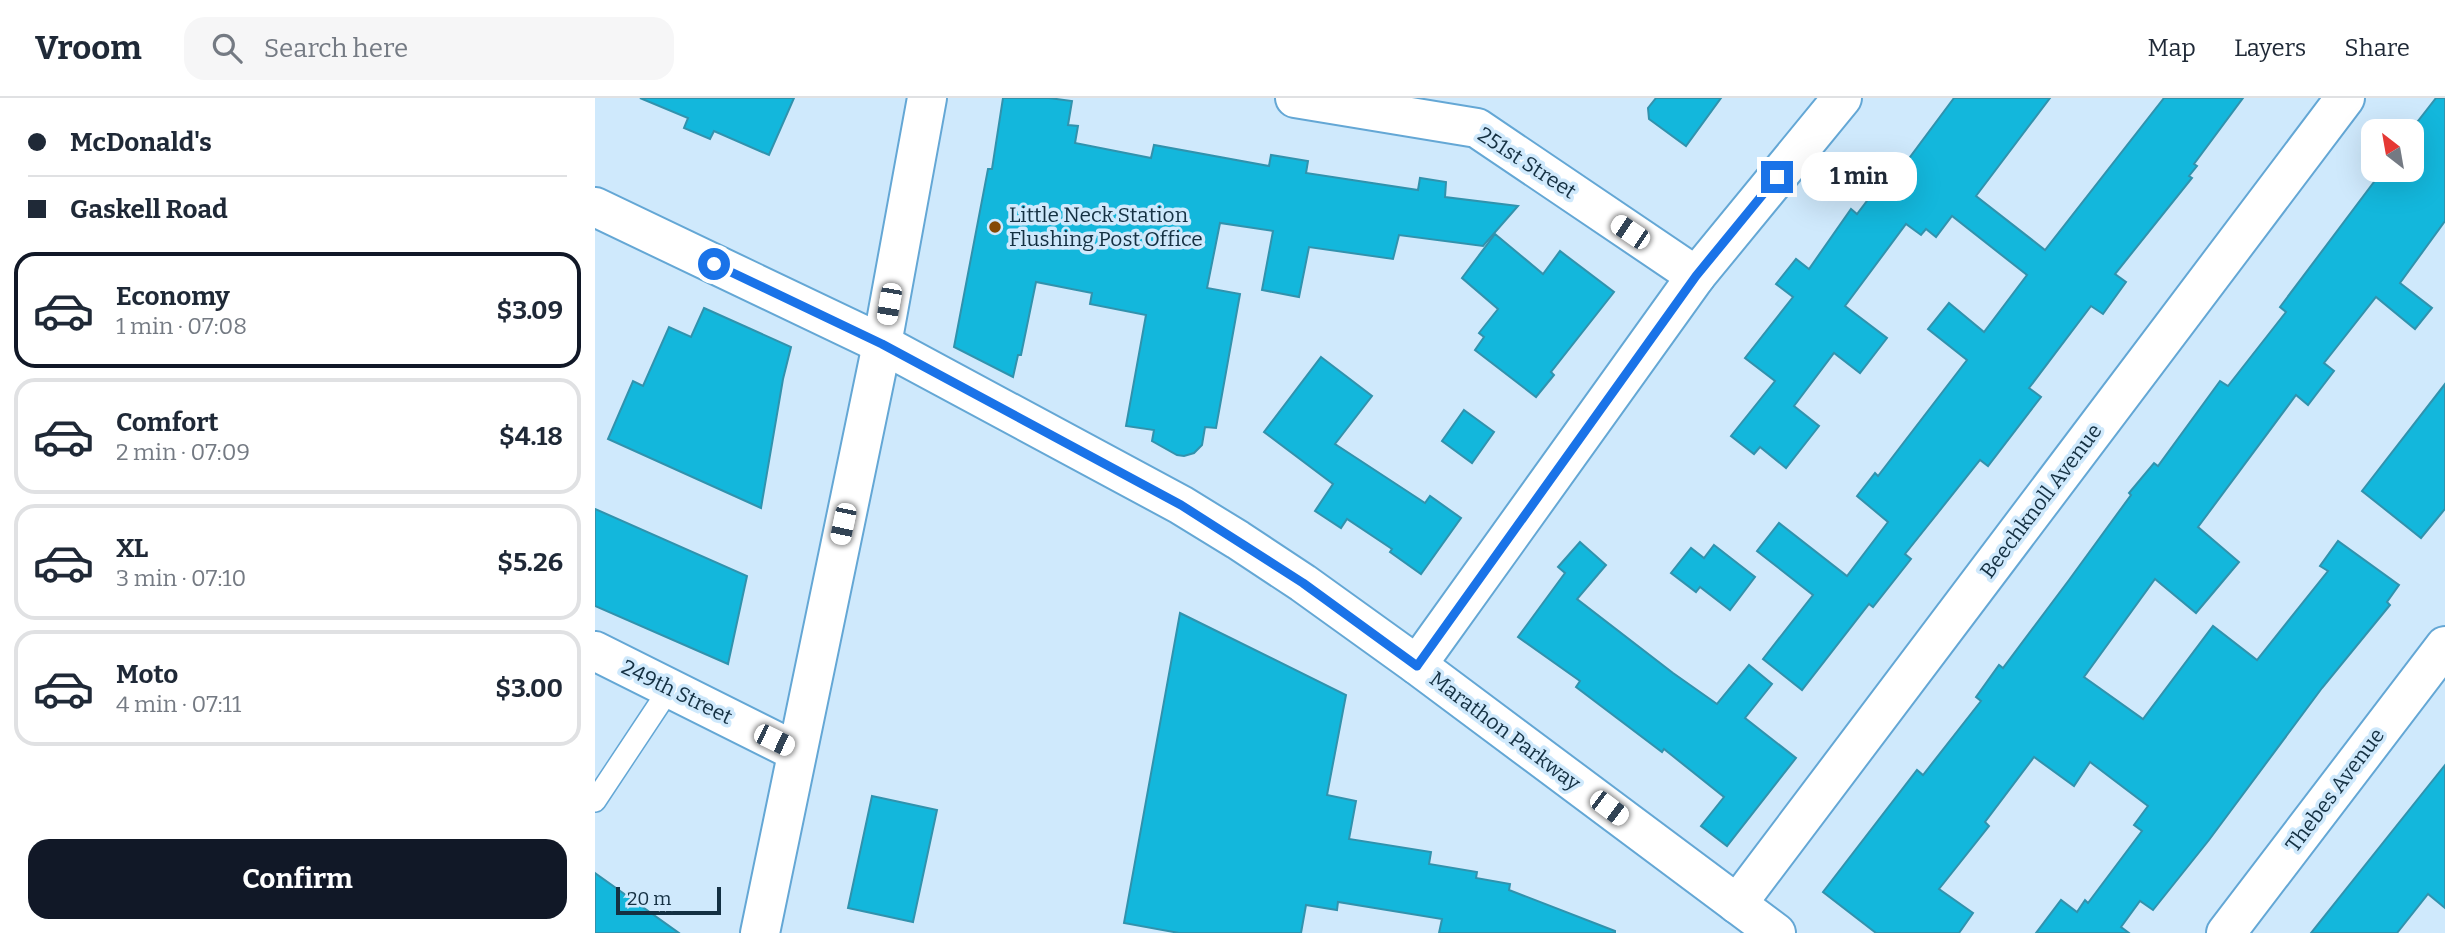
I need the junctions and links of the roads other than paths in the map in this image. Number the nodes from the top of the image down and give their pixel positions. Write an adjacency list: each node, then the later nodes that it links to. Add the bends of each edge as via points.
1 (927, 98): 8 (street)
2 (1295, 98): 5 (street, 251st Street)
3 (1842, 98): 7 (street)
4 (2345, 98): 15 (street, Beechknoll Avenue)
5 (1480, 113): 7 (street, 251st Street)
6 (595, 207): 8 (street, Marathon Parkway)
7 (1696, 276): 11 (street)
8 (882, 344): 11 (street, Marathon Parkway, via 1181,505 1303,583); 13 (street)
9 (2445, 646): 18 (street, Thebes Avenue)
10 (595, 651): 12 (street, 249th Street)
11 (1417, 666): 15 (street, Marathon Parkway)
12 (670, 688): 13 (street, 249th Street); 14 (lane)
13 (797, 752): 16 (street)
14 (595, 801)
15 (1737, 904): 17 (street, Marathon Parkway)
16 (760, 933)
17 (1776, 933)
18 (2226, 933)

